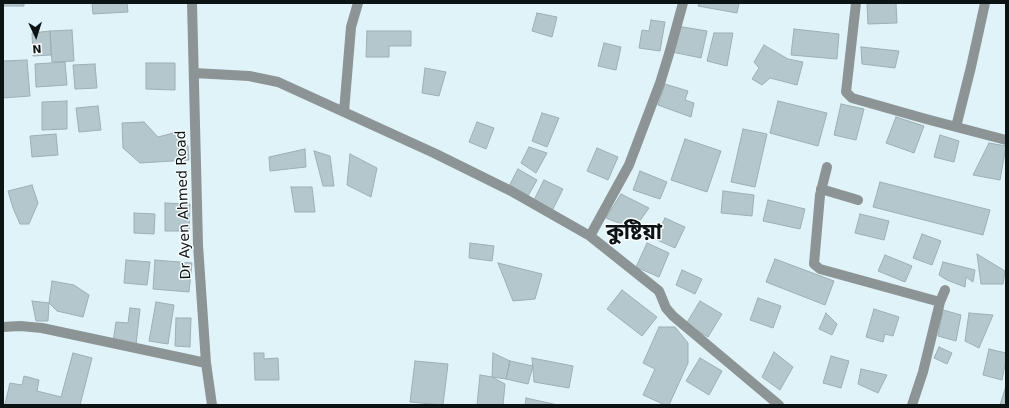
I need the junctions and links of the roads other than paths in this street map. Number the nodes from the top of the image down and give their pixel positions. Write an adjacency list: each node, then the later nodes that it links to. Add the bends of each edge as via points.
1 (192, 3): 6 (street, Dr Ayen Ahmed Road)
2 (358, 3): 7 (street, via 352,27)
3 (682, 3): 13 (street, via 670,54 629,165)
4 (856, 3): 8 (street, via 846,92 852,98)
5 (985, 3): 8 (street)
6 (194, 73): 7 (street, via 249,76 278,82); 17 (street, Dr Ayen Ahmed Road, via 198,245)
7 (344, 112): 13 (street, via 511,191)
8 (956, 127): 9 (street)
9 (1006, 140)
10 (827, 167): 11 (street)
11 (822, 189): 12 (street); 15 (street, via 814,264 820,269)
12 (858, 200)
13 (590, 236): 19 (street, via 659,292 666,308 673,316)
14 (945, 290): 15 (street)
15 (940, 302): 20 (street)
16 (3, 327): 17 (street, via 42,328)
17 (206, 363): 18 (street, Dr Ayen Ahmed Road)
18 (212, 405)
19 (780, 405)
20 (912, 405)

